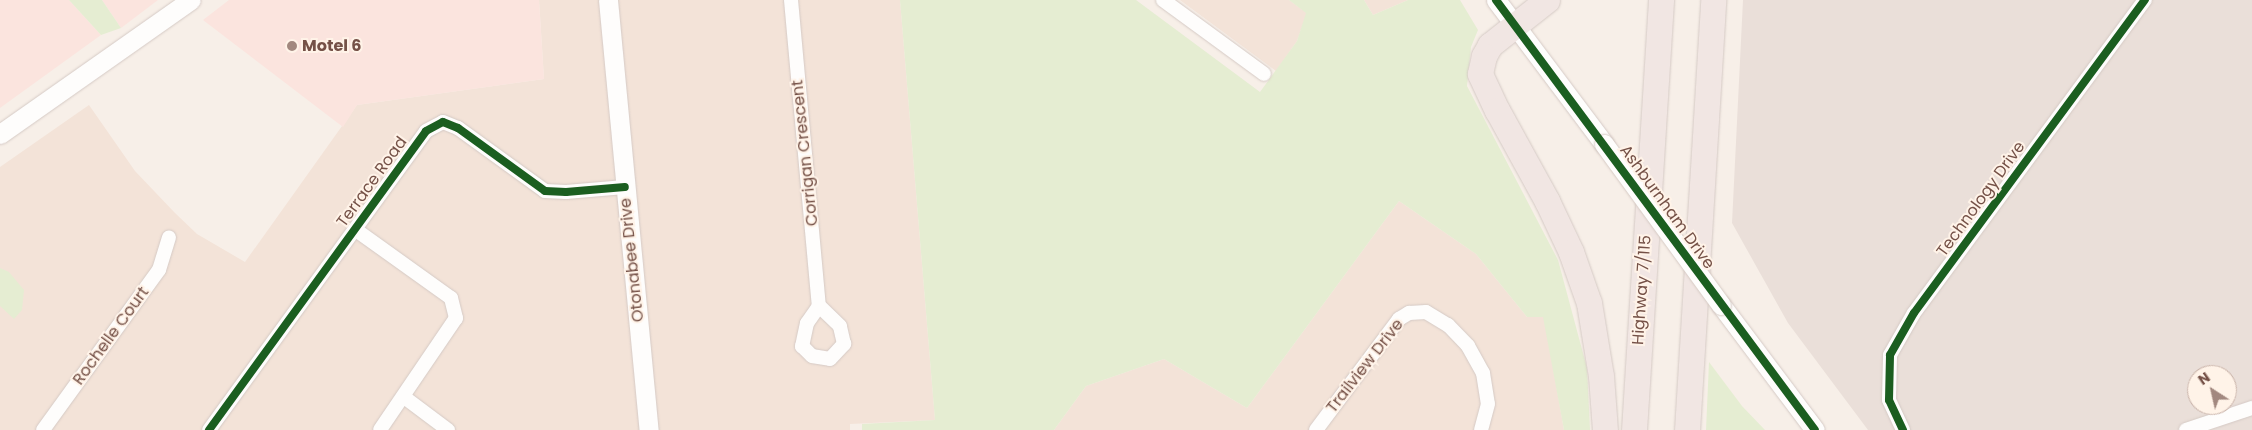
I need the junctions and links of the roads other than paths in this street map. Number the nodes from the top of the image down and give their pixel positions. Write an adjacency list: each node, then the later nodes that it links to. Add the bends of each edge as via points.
1 (191, 0): 12 (main road)
2 (608, 0): 13 (main road, Otonabee Drive)
3 (791, 0): 16 (street, Corrigan Crescent)
4 (1163, 0): 11 (street)
5 (1496, 0): 10 (main road, Ashburnham Drive)
6 (1547, 0): 10 (highway)
7 (1661, 0): 27 (highway, Highway 7/115)
8 (1713, 0): 28 (highway)
9 (2145, 0): 30 (street, Technology Drive, via 1914,313 1890,355 1889,400)
10 (1515, 24): 26 (highway, via 1490,45 1480,74 1547,201 1571,252 1589,303 1601,376); 29 (main road, Ashburnham Drive, bridge)
11 (1264, 74)
12 (0, 134)
13 (625, 187): 14 (street, Terrace Road, via 545,191 458,128 443,122 426,131); 23 (main road, Otonabee Drive)
14 (356, 230): 17 (street, via 451,298 456,318); 20 (street, Terrace Road)
15 (168, 237): 19 (street, Rochelle Court, via 159,270)
16 (819, 306)
17 (404, 397): 21 (street); 22 (street)
18 (2252, 408): 31 (street)
19 (43, 430)
20 (209, 430)
21 (380, 430)
22 (448, 430)
23 (649, 430)
24 (1316, 430): 25 (street, Trailview Drive, via 1399,319 1409,313 1426,312 1448,325 1468,346 1483,372 1488,404)
25 (1481, 430)
26 (1605, 430)
27 (1634, 430)
28 (1687, 430)
29 (1815, 430)
30 (1903, 430)
31 (2186, 430)

